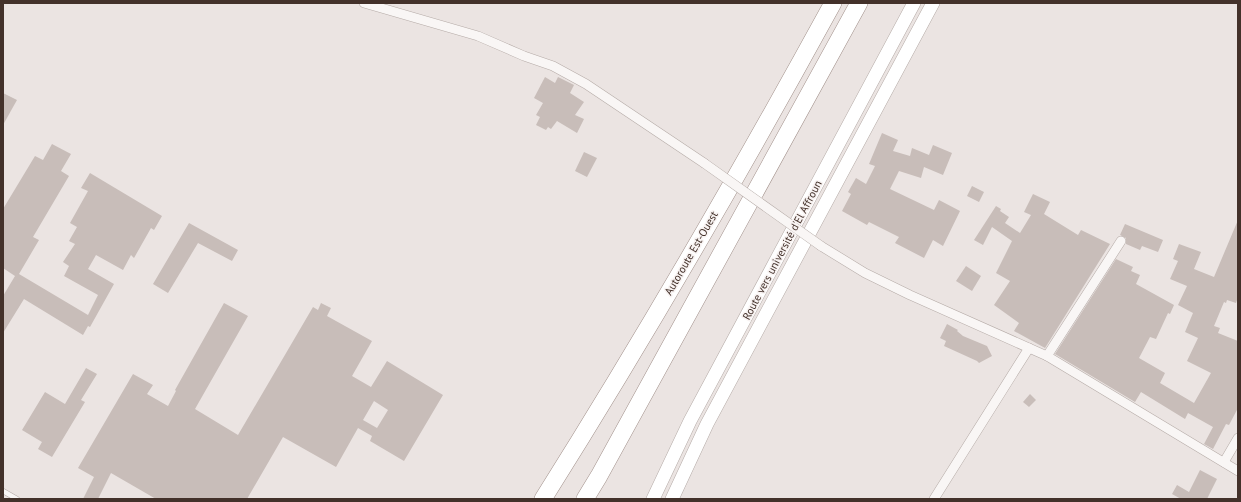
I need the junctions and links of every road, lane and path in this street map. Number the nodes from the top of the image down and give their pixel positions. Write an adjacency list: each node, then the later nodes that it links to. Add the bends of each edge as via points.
1 (364, 3): 7 (street, bridge, via 478,36 553,66 586,84 821,246 865,273)
2 (833, 3): 14 (highway, Autoroute Est-Ouest, via 762,133 604,403)
3 (859, 3): 15 (highway)
4 (914, 3): 16 (main road, Route vers université d'El Affroun, via 690,421)
5 (933, 3): 17 (main road, Route vers université d'El Affroun, via 707,424)
6 (1121, 242): 8 (street)
7 (1029, 348): 8 (street); 18 (street)
8 (1047, 356): 10 (street)
9 (1238, 438): 10 (street)
10 (1224, 462): 11 (street)
11 (1238, 471)
12 (3, 491): 13 (lane)
13 (17, 499)
14 (543, 499)
15 (585, 499)
16 (653, 499)
17 (672, 499)
18 (934, 499)

